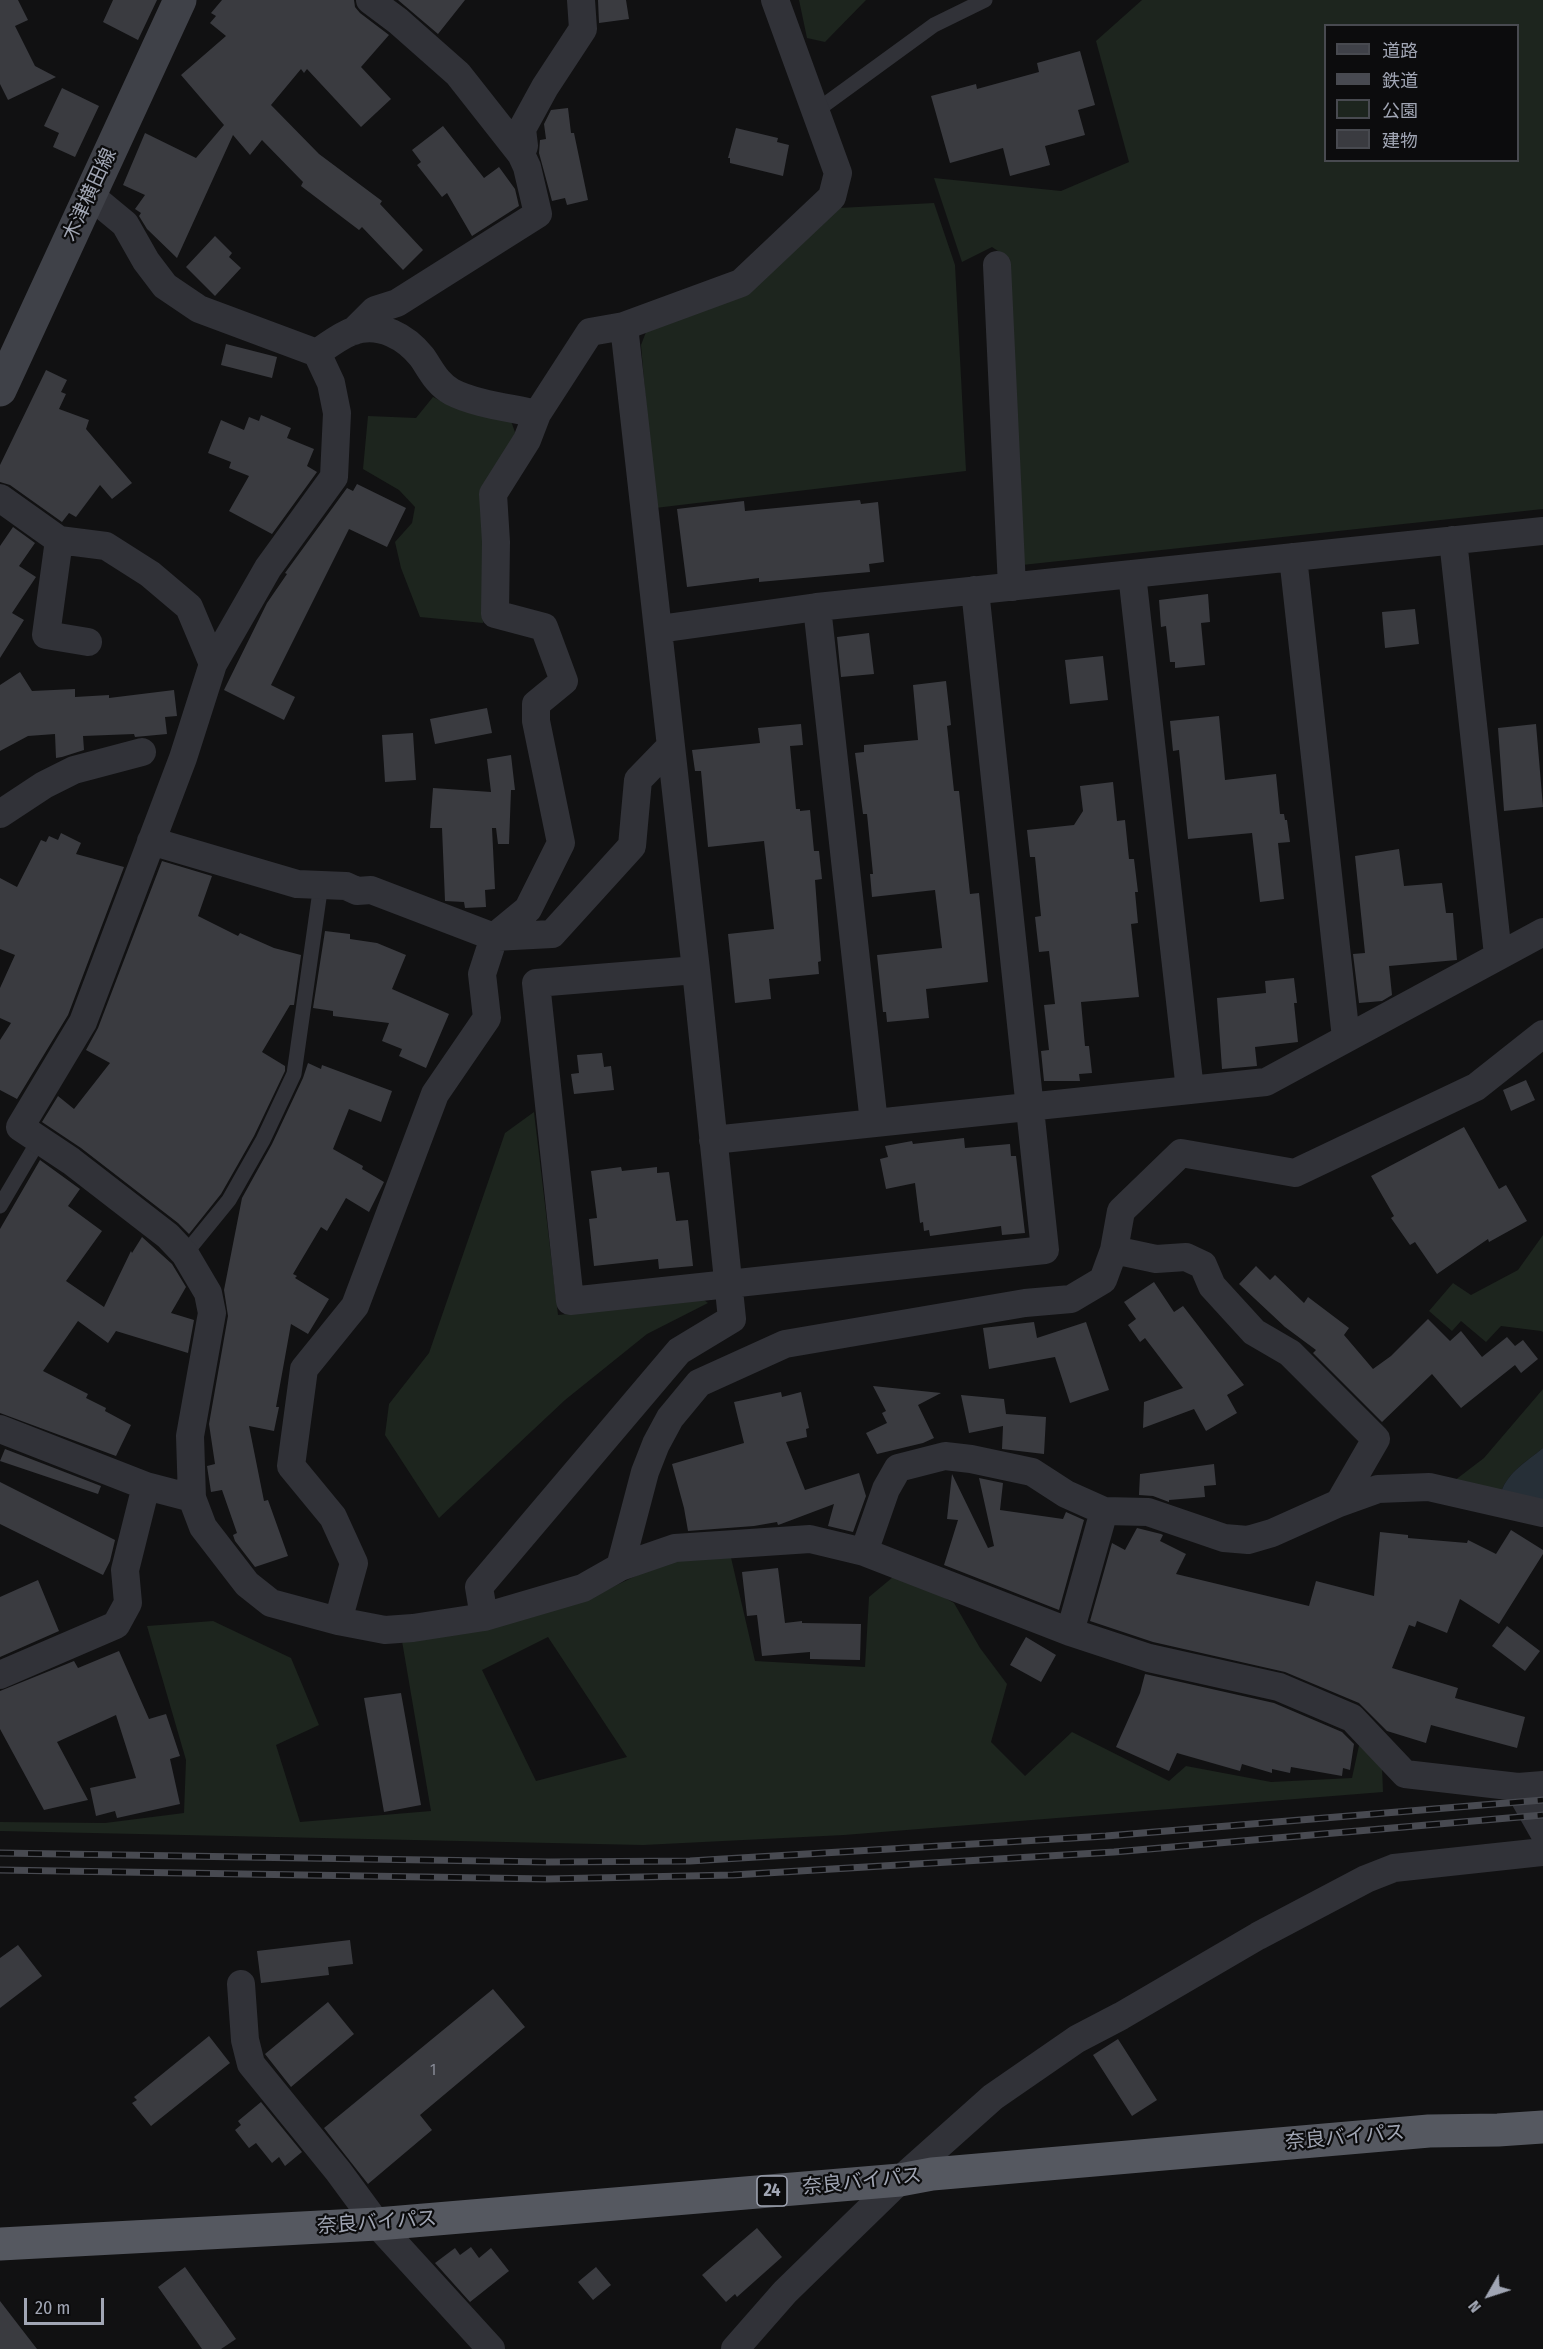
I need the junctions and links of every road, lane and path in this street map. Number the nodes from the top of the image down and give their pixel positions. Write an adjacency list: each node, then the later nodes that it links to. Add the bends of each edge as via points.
1 (180, 0): 8 (main road, 木津横田線)
2 (370, 0): 7 (street, via 458,74)
3 (581, 0): 7 (street, via 583,28 522,129 524,146)
4 (775, 0): 6 (street)
5 (985, 0): 6 (lane, via 934,25)
6 (816, 111): 10 (street, via 838,173 831,197 741,283)
7 (520, 154): 11 (street, via 538,214 397,303 375,310)
8 (90, 195): 12 (street, via 125,224 165,286 199,309); 13 (main road, 木津横田線)
9 (997, 265): 21 (street)
10 (624, 326): 14 (street, via 590,332); 24 (street)
11 (354, 331): 12 (street); 14 (street, via 369,328 412,344 432,374 452,392)
12 (317, 352): 26 (street, via 335,399 338,428 334,477 268,568)
13 (0, 390)
14 (537, 414): 33 (street, via 493,494 495,614 544,627 564,681 536,704 536,721 561,843 528,909)
15 (0, 498): 17 (street)
16 (1543, 531): 18 (street)
17 (59, 540): 25 (street, via 46,635); 26 (street, via 106,546 150,574 189,607)
18 (1453, 540): 19 (street); 34 (street)
19 (1293, 557): 20 (street); 37 (street)
20 (1132, 574): 21 (street); 38 (street)
21 (1012, 587): 22 (street)
22 (975, 590): 23 (street); 39 (street)
23 (817, 607): 24 (street); 40 (street)
24 (658, 629): 27 (street)
25 (88, 642)
26 (213, 664): 30 (street)
27 (670, 747): 33 (street, via 638,780 632,846 552,934); 35 (street)
28 (142, 752): 29 (street, via 74,771)
29 (0, 814)
30 (151, 841): 31 (street, via 297,884); 41 (street, via 83,1022 20,1127)
31 (321, 884): 33 (street, via 371,890); 45 (lane, via 294,1074 229,1200)
32 (1543, 932): 34 (street)
33 (494, 937): 56 (street, via 482,974 487,1018 435,1094 354,1306 304,1369 291,1466 333,1518 354,1563)
34 (1498, 955): 37 (street)
35 (696, 969): 42 (street); 46 (street, via 536,983 570,1301)
36 (1543, 1034): 44 (street, via 1476,1087 1295,1173 1180,1153 1121,1211)
37 (1346, 1038): 38 (street, via 1266,1082)
38 (1190, 1090): 39 (street)
39 (1031, 1107): 40 (street); 46 (street, via 1045,1250)
40 (874, 1123): 42 (street)
41 (39, 1140): 43 (lane); 45 (street)
42 (713, 1140): 46 (street)
43 (0, 1206)
44 (1114, 1250): 50 (street, via 1156,1259 1186,1257 1203,1265 1212,1286 1254,1332 1290,1353 1376,1439); 54 (street, via 1103,1281 1071,1299 1025,1303 785,1344 699,1383 670,1418 656,1444)
45 (185, 1254): 49 (street, via 207,1293 212,1312 190,1436)
46 (728, 1284): 55 (street, via 732,1319 679,1351 479,1587)
47 (0, 1429): 48 (street)
48 (146, 1486): 49 (street); 58 (street, via 125,1570 128,1602 116,1626)
49 (192, 1498): 56 (street, via 203,1527 248,1584 271,1603)
50 (1339, 1503): 51 (street, via 1248,1540 1224,1538 1148,1512); 52 (street, via 1378,1489 1429,1487)
51 (1104, 1511): 53 (street, via 1066,1494 1032,1472 945,1456 898,1468 886,1489); 57 (street)
52 (1543, 1514)
53 (864, 1552): 54 (street, via 810,1539 760,1542 675,1548); 57 (street)
54 (620, 1567): 55 (street, via 583,1588)
55 (484, 1617): 56 (street, via 385,1630)
56 (338, 1621)
57 (1070, 1632): 59 (street, via 1149,1658 1279,1687 1352,1718 1405,1774)
58 (0, 1675)
59 (1531, 1786): 60 (street)
60 (1543, 1831)
61 (1543, 1852): 64 (street, via 1394,1868 1366,1879 1077,2039 993,2097)
62 (241, 1984): 65 (street, via 251,2064)
63 (1543, 2127): 64 (highway, 奈良バイパス / 24, via 1405,2133 932,2174)
64 (900, 2180): 65 (highway, 奈良バイパス / 24); 68 (street, via 785,2292)
65 (377, 2224): 66 (highway, 奈良バイパス / 24); 67 (street)
66 (0, 2244)
67 (491, 2349)
68 (735, 2349)

